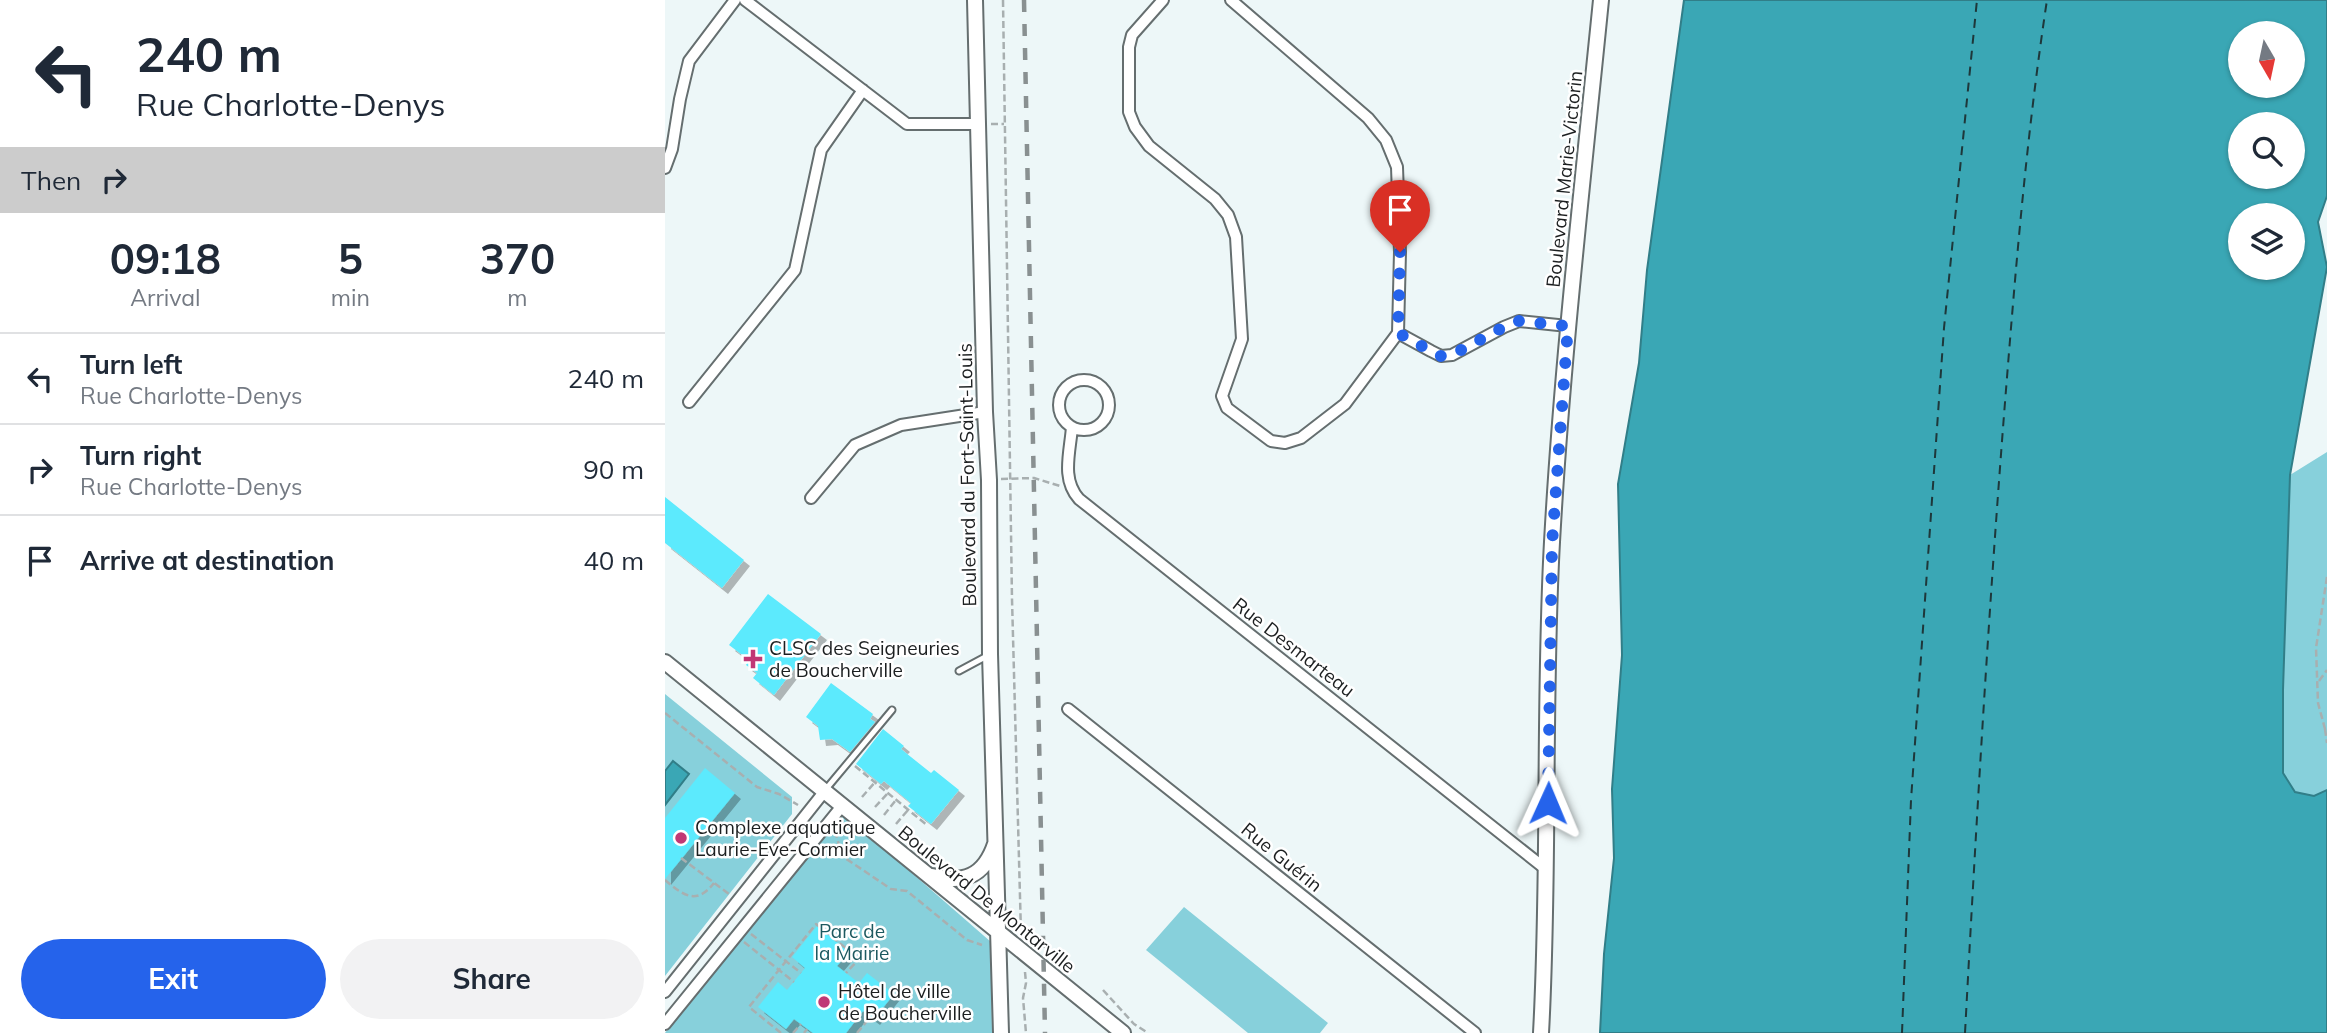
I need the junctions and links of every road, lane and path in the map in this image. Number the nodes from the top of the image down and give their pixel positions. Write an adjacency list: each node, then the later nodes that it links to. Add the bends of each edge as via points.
1 (735, 0): 10 (street, via 689,61)
2 (745, 0): 8 (street)
3 (975, 0): 9 (street, Boulevard du Fort-Saint-Louis)
4 (1003, 0): 16 (path)
5 (1163, 0): 12 (street, via 1132,35 1129,112 1149,146 1215,199 1228,215 1236,237 1241,339 1222,396 1227,408 1271,441 1301,438 1345,404)
6 (1231, 0): 12 (street, via 1368,118 1386,140 1397,167)
7 (1601, 0): 11 (street, Boulevard Marie-Victorin)
8 (863, 90): 9 (street, via 907,124); 13 (street, via 821,150 795,270)
9 (978, 124): 14 (street, Boulevard du Fort-Saint-Louis)
10 (665, 168)
11 (1568, 326): 12 (street, via 1519,321 1452,355 1441,356); 49 (street, Boulevard Marie-Victorin, via 1551,557)
12 (1398, 333)
13 (688, 402)
14 (985, 412): 17 (street, Boulevard du Fort-Saint-Louis); 19 (street, via 901,425 855,446)
15 (1072, 428): 15 (street, via 1088,430 1107,416 1106,392 1094,381 1077,380 1063,391 1059,407); 18 (street)
16 (1012, 479): 17 (path); 18 (path, via 1034,478); 56 (path)
17 (989, 480): 21 (street, Boulevard du Fort-Saint-Louis)
18 (1070, 489): 49 (street, Rue Desmarteau)
19 (811, 498)
20 (2327, 577): 25 (path, via 2316,648)
21 (989, 654): 24 (lane); 47 (street, Boulevard du Fort-Saint-Louis)
22 (665, 662): 33 (street, Boulevard De Montarville)
23 (2327, 670): 25 (path)
24 (959, 671)
25 (2318, 682): 29 (path, via 2318,703)
26 (1068, 709): 81 (street, Rue Guérin)
27 (892, 710): 33 (lane)
28 (665, 713): 38 (path, via 757,787)
29 (2326, 729): 30 (path)
30 (2327, 743)
31 (854, 766): 32 (path)
32 (875, 781): 34 (path); 35 (path)
33 (824, 792): 40 (street, Boulevard De Montarville); 67 (street)
34 (888, 793): 37 (path); 41 (path)
35 (862, 797)
36 (906, 799): 39 (path)
37 (896, 800): 39 (path); 43 (path)
38 (799, 805)
39 (902, 805): 42 (path)
40 (842, 806): 50 (street, Boulevard De Montarville); 70 (street)
41 (876, 807)
42 (908, 810): 44 (path); 45 (path)
43 (884, 814)
44 (896, 824)
45 (928, 826)
46 (837, 832): 54 (path, Boulevard De Montarville, via 842,856 891,889)
47 (997, 838): 50 (street, via 987,862 973,876 950,879); 57 (street, Boulevard du Fort-Saint-Louis)
48 (681, 858): 52 (path)
49 (1547, 870): 82 (street, Boulevard Marie-Victorin)
50 (927, 874): 57 (street, Boulevard De Montarville)
51 (665, 880): 52 (path, via 688,896 705,893)
52 (714, 883): 55 (path)
53 (916, 892): 54 (path)
54 (913, 895): 60 (path, Boulevard De Montarville, via 967,940)
55 (730, 896)
56 (1020, 928)
57 (999, 932): 77 (street, Boulevard du Fort-Saint-Louis); 79 (street, Boulevard De Montarville)
58 (751, 934): 61 (path)
59 (744, 942): 62 (path)
60 (982, 945)
61 (786, 961): 62 (path); 63 (path); 64 (path, via 816,924 859,959)
62 (779, 970): 66 (path); 73 (path, via 749,1007)
63 (801, 973)
64 (846, 973)
65 (1025, 977): 78 (path)
66 (794, 982)
67 (665, 990)
68 (1103, 990): 80 (path)
69 (868, 1015): 76 (path)
70 (665, 1024)
71 (801, 1024): 74 (path)
72 (807, 1029): 75 (path)
73 (781, 1033)
74 (793, 1033)
75 (804, 1033)
76 (857, 1033)
77 (1000, 1033)
78 (1026, 1033)
79 (1123, 1033)
80 (1148, 1033)
81 (1475, 1033)
82 (1541, 1033)

